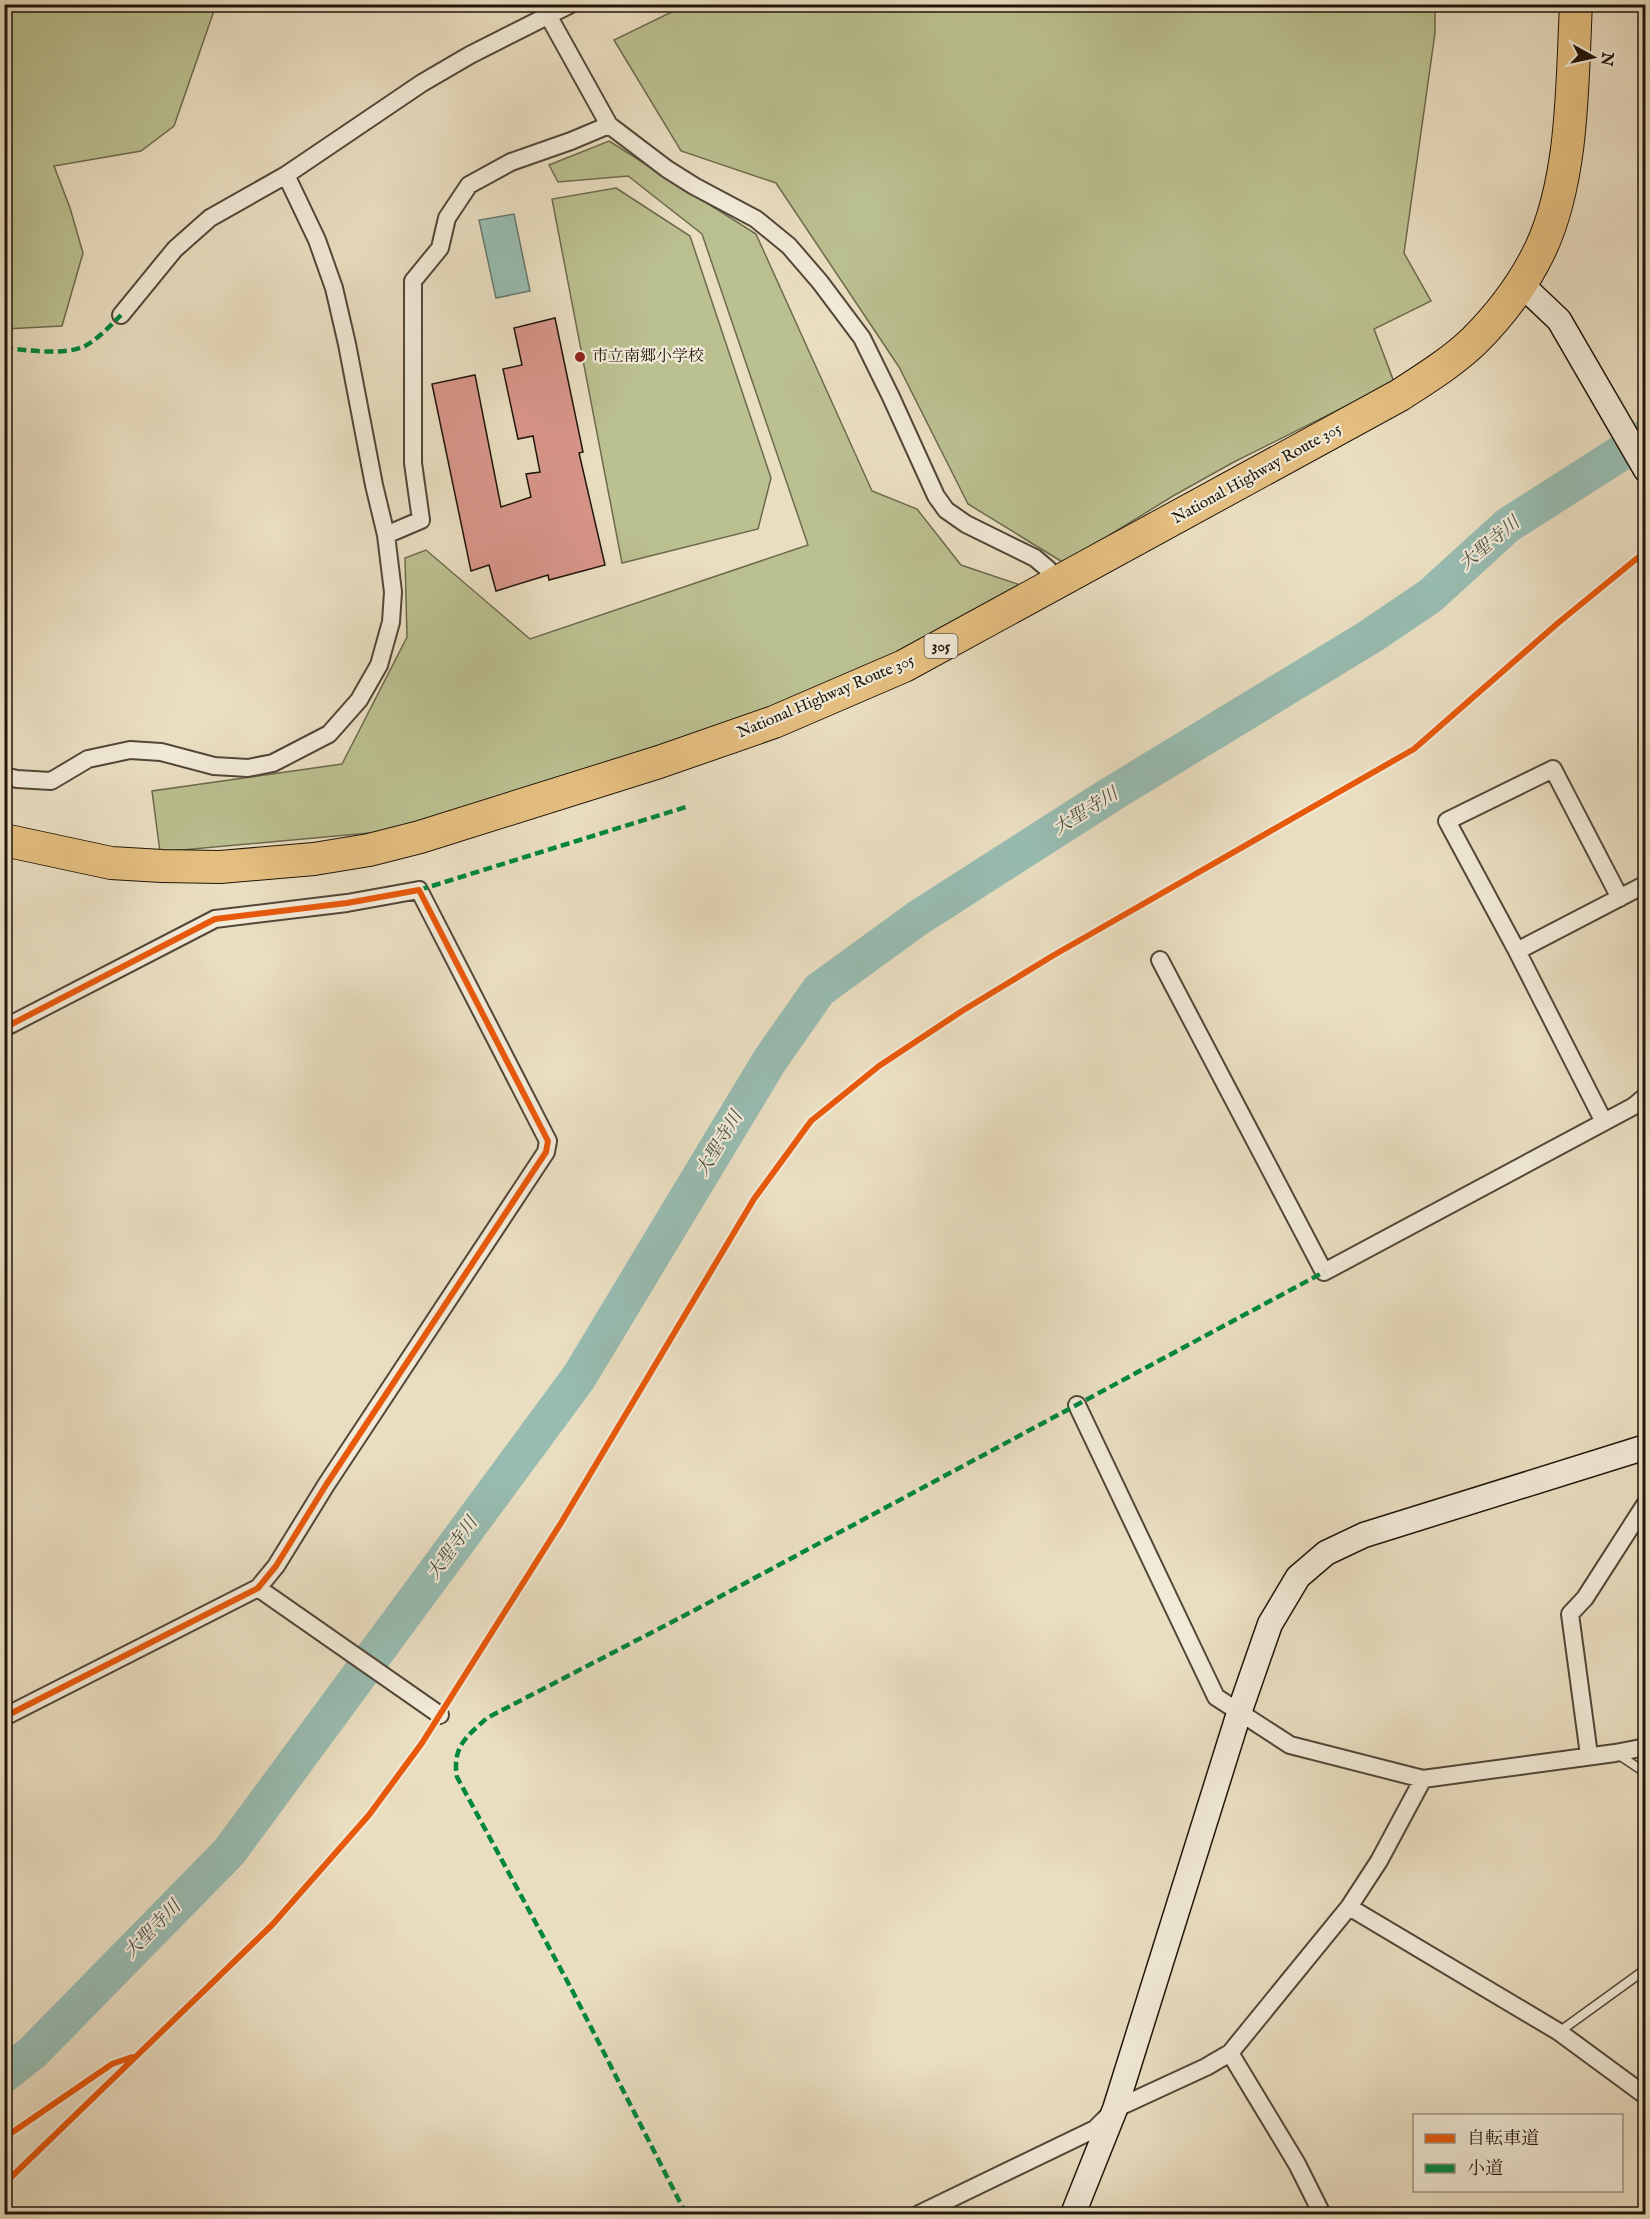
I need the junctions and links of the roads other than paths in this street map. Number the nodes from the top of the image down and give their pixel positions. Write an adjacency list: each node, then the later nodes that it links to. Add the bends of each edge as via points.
1 (571, 4): 3 (street)
2 (1576, 4): 6 (highway, National Highway Route 305 / 305, via 1571,98 1561,180 1541,247)
3 (549, 17): 4 (street); 5 (street, via 422,83)
4 (609, 124): 9 (street, via 511,162 469,185 447,218 440,248 413,281 413,463 422,520); 10 (street, via 667,169 756,219 789,246 862,338 946,510 1035,558 1048,569)
5 (286, 175): 7 (street, via 210,218 175,249); 9 (street, via 334,288)
6 (1521, 284): 8 (street, via 1559,320); 10 (highway, National Highway Route 305 / 305, via 1473,341 1400,395)
7 (121, 315)
8 (1646, 470)
9 (386, 535): 11 (street, via 393,592 386,645 359,700 329,735 273,763 248,768 214,766 149,750 130,750 88,759 51,781)
10 (1050, 587): 12 (highway, National Highway Route 305 / 305, via 904,666 774,722 659,762 369,850 264,864 162,866 111,862)
11 (4, 776)
12 (4, 840)
13 (1646, 884): 14 (street)
14 (1620, 898): 15 (street); 15 (street, via 1553,769 1447,821)
15 (1517, 951): 19 (street)
16 (1160, 960): 19 (street, via 1324,1272)
17 (4, 1028): 23 (street, via 215,919 419,890 548,1141 546,1152)
18 (1646, 1096): 19 (street)
19 (1604, 1122)
20 (1077, 1405): 24 (street, via 1216,1697)
21 (1646, 1447): 24 (street, via 1364,1535 1326,1552 1298,1577 1270,1624)
22 (1646, 1503): 29 (street, via 1585,1598 1570,1614)
23 (258, 1588): 25 (street); 26 (street)
24 (1239, 1713): 31 (street, via 1290,1745); 37 (street)
25 (440, 1714)
26 (4, 1717)
27 (1646, 1746): 28 (street)
28 (1616, 1753): 29 (street); 30 (lane)
29 (1589, 1755): 31 (street)
30 (1646, 1773)
31 (1423, 1779): 32 (street)
32 (1349, 1907): 34 (street); 35 (street)
33 (1646, 1969): 34 (lane)
34 (1559, 2032): 36 (street)
35 (1230, 2053): 37 (street); 40 (street, via 1297,2164)
36 (1646, 2096)
37 (1115, 2109): 38 (street, via 1095,2129); 39 (street)
38 (919, 2214)
39 (1073, 2214)
40 (1322, 2214)

